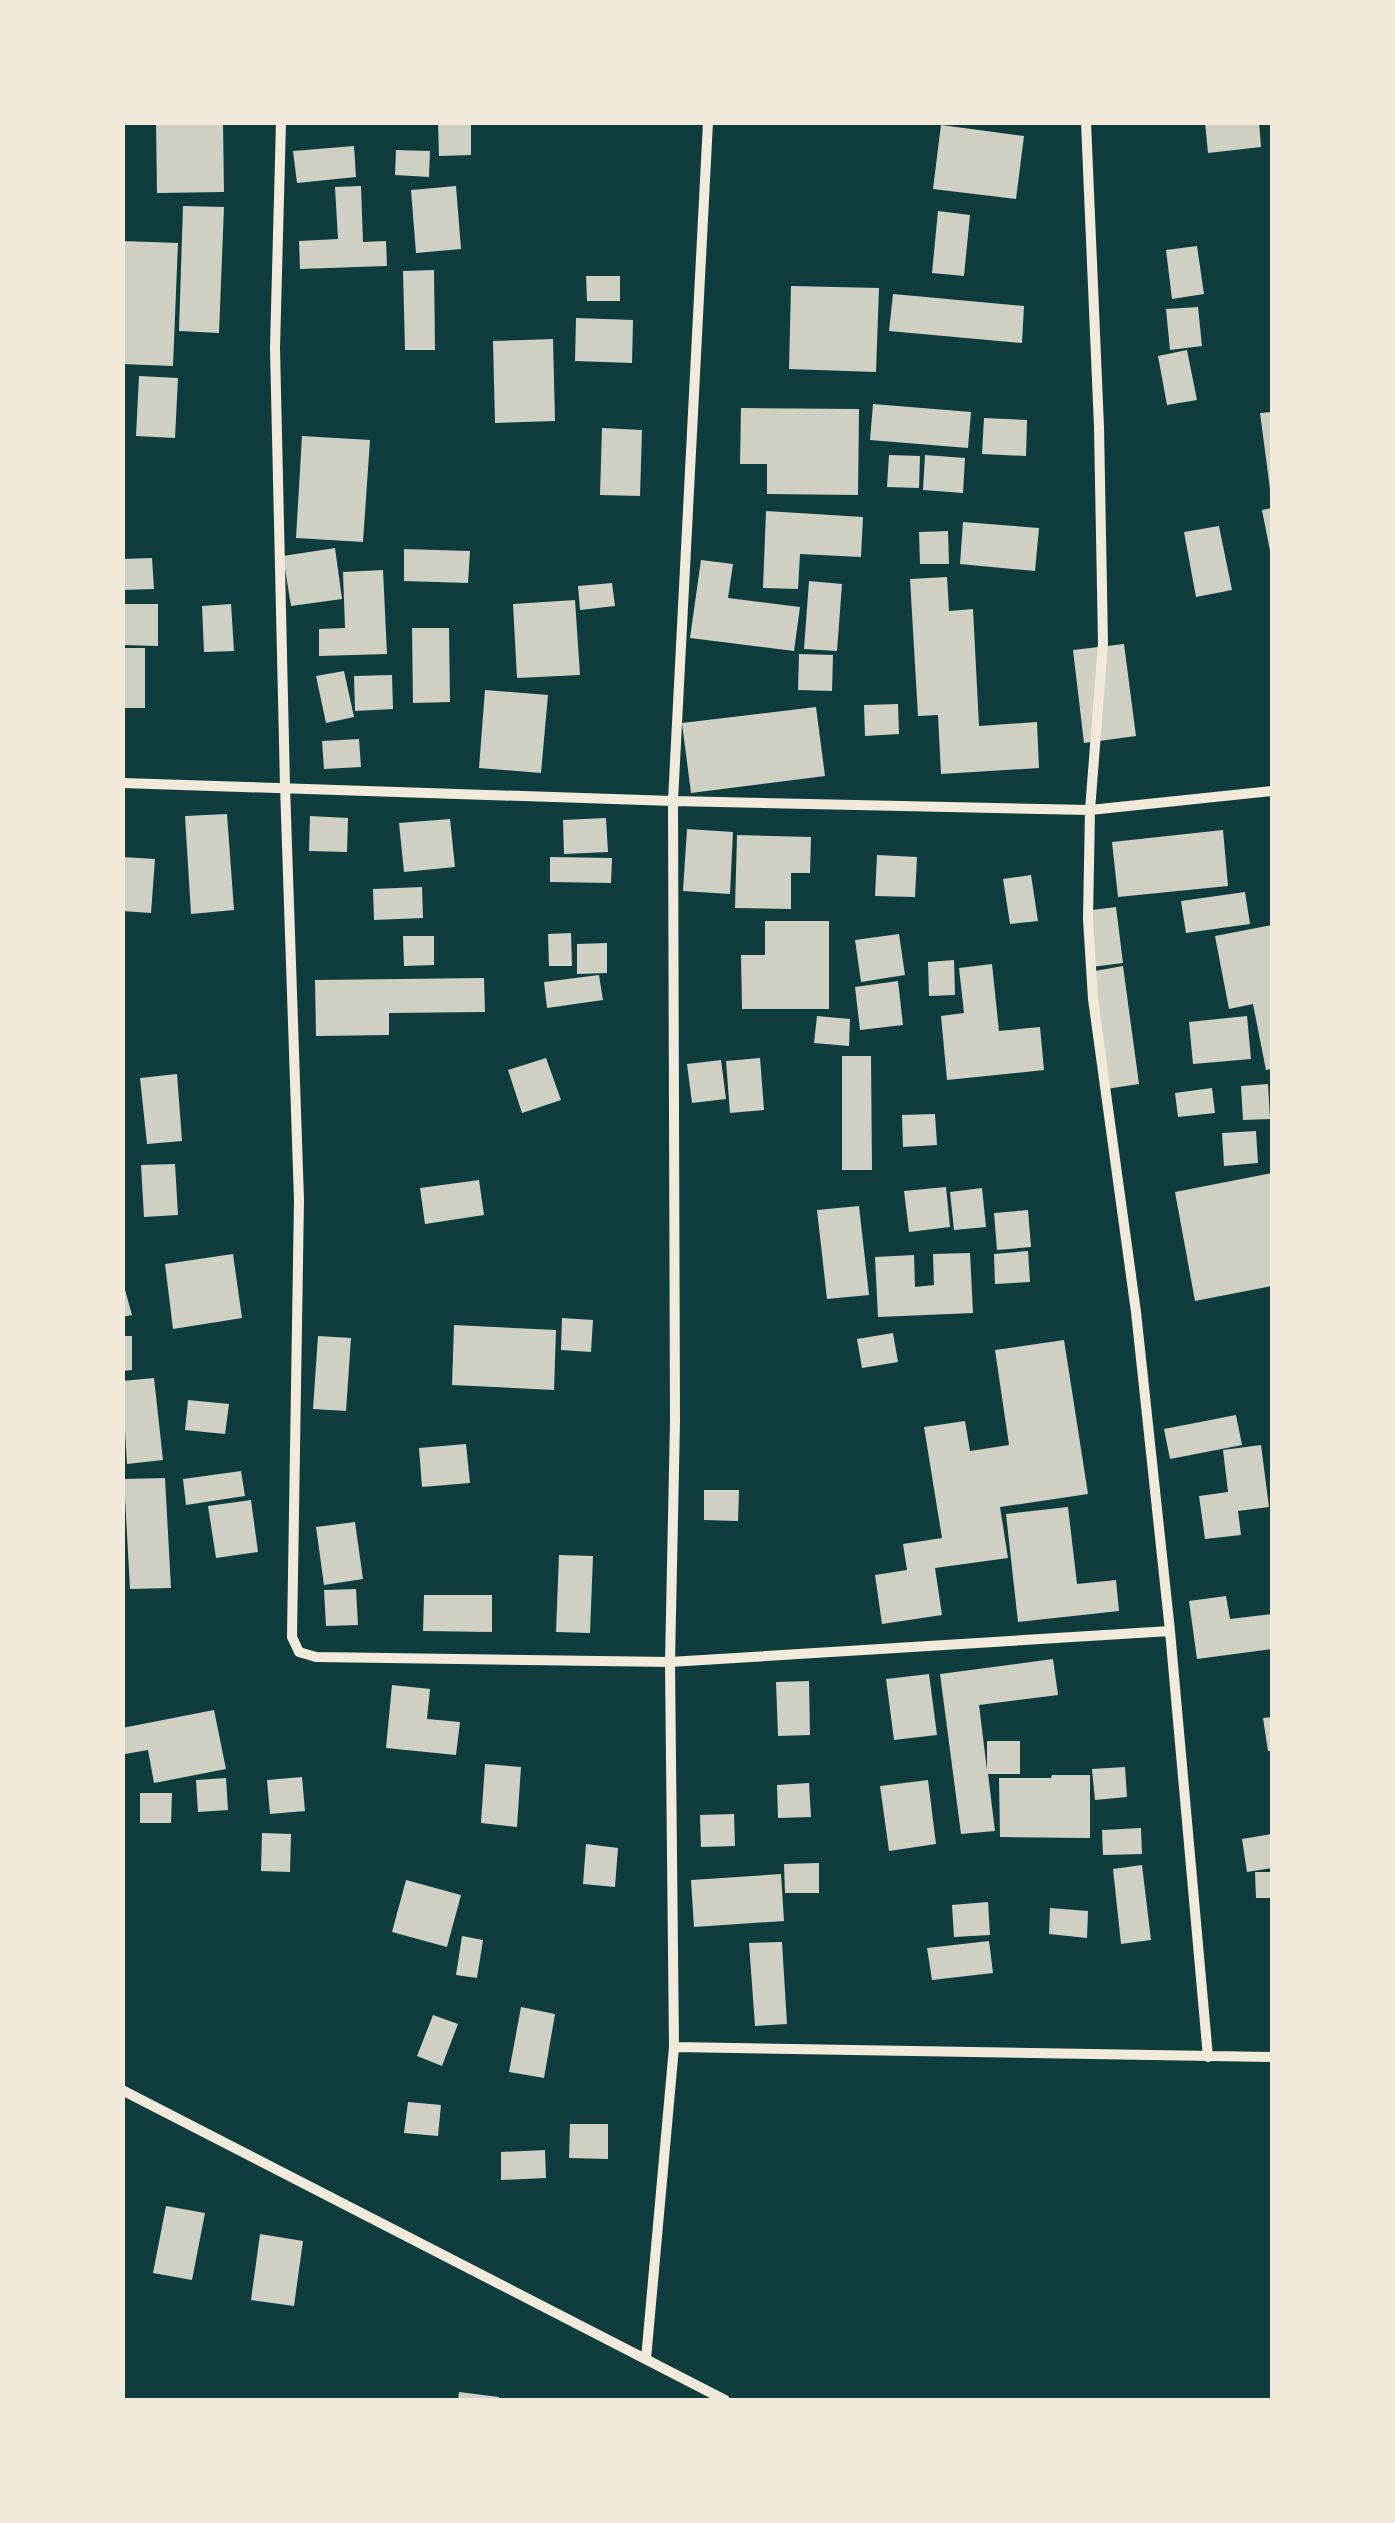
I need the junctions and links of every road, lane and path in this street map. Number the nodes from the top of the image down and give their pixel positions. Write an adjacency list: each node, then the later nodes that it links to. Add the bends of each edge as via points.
1 (281, 122): 5 (street, via 275,348)
2 (708, 122): 7 (street)
3 (1086, 122): 8 (street, via 1103,643)
4 (122, 783): 5 (street)
5 (284, 786): 7 (street); 10 (street, via 298,1200 292,1636 300,1652 316,1657)
6 (1272, 790): 8 (street)
7 (672, 801): 8 (street); 10 (street)
8 (1090, 810): 9 (street, via 1093,999)
9 (1170, 1631): 10 (street); 12 (street)
10 (670, 1662): 11 (street)
11 (674, 2047): 12 (street); 15 (street)
12 (1208, 2057): 13 (street)
13 (1272, 2057)
14 (122, 2090): 15 (street)
15 (646, 2359): 16 (street)
16 (725, 2400)

